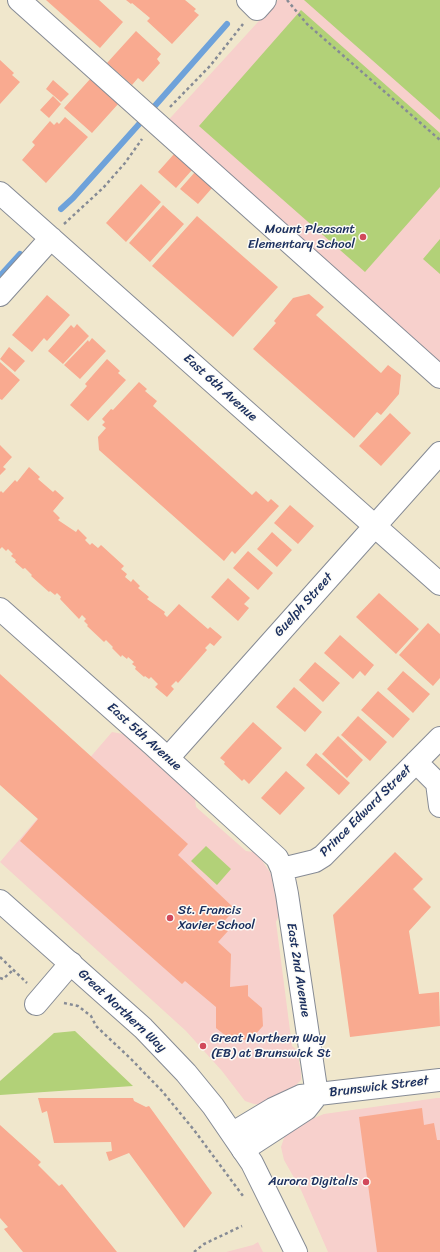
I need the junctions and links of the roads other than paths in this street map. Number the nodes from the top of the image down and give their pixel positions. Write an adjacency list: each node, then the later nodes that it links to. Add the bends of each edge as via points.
1 (19, 0): 5 (street)
2 (0, 193): 3 (street, East 6th Avenue)
3 (51, 238): 4 (street); 7 (street, East 6th Avenue)
4 (0, 295)
5 (440, 377)
6 (440, 453): 7 (street, Guelph Street)
7 (374, 526): 8 (street, East 6th Avenue); 11 (street, Guelph Street)
8 (440, 584)
9 (0, 609): 11 (street, East 5th Avenue)
10 (440, 738): 12 (street, Prince Edward Street)
11 (168, 758): 14 (street, East 5th Avenue, via 271,852)
12 (416, 762): 13 (street, via 437,784); 14 (street, Prince Edward Street, via 323,856)
13 (440, 806)
14 (282, 869): 19 (street, East 2nd Avenue)
15 (0, 901): 16 (street, Great Northern Way)
16 (70, 963): 17 (street); 20 (street, Great Northern Way, via 143,1028 186,1073)
17 (33, 994)
18 (440, 1080): 19 (street, Brunswick Street)
19 (318, 1095): 20 (street, Brunswick Street, via 306,1109)
20 (238, 1142): 21 (street, via 265,1187)
21 (296, 1252)

